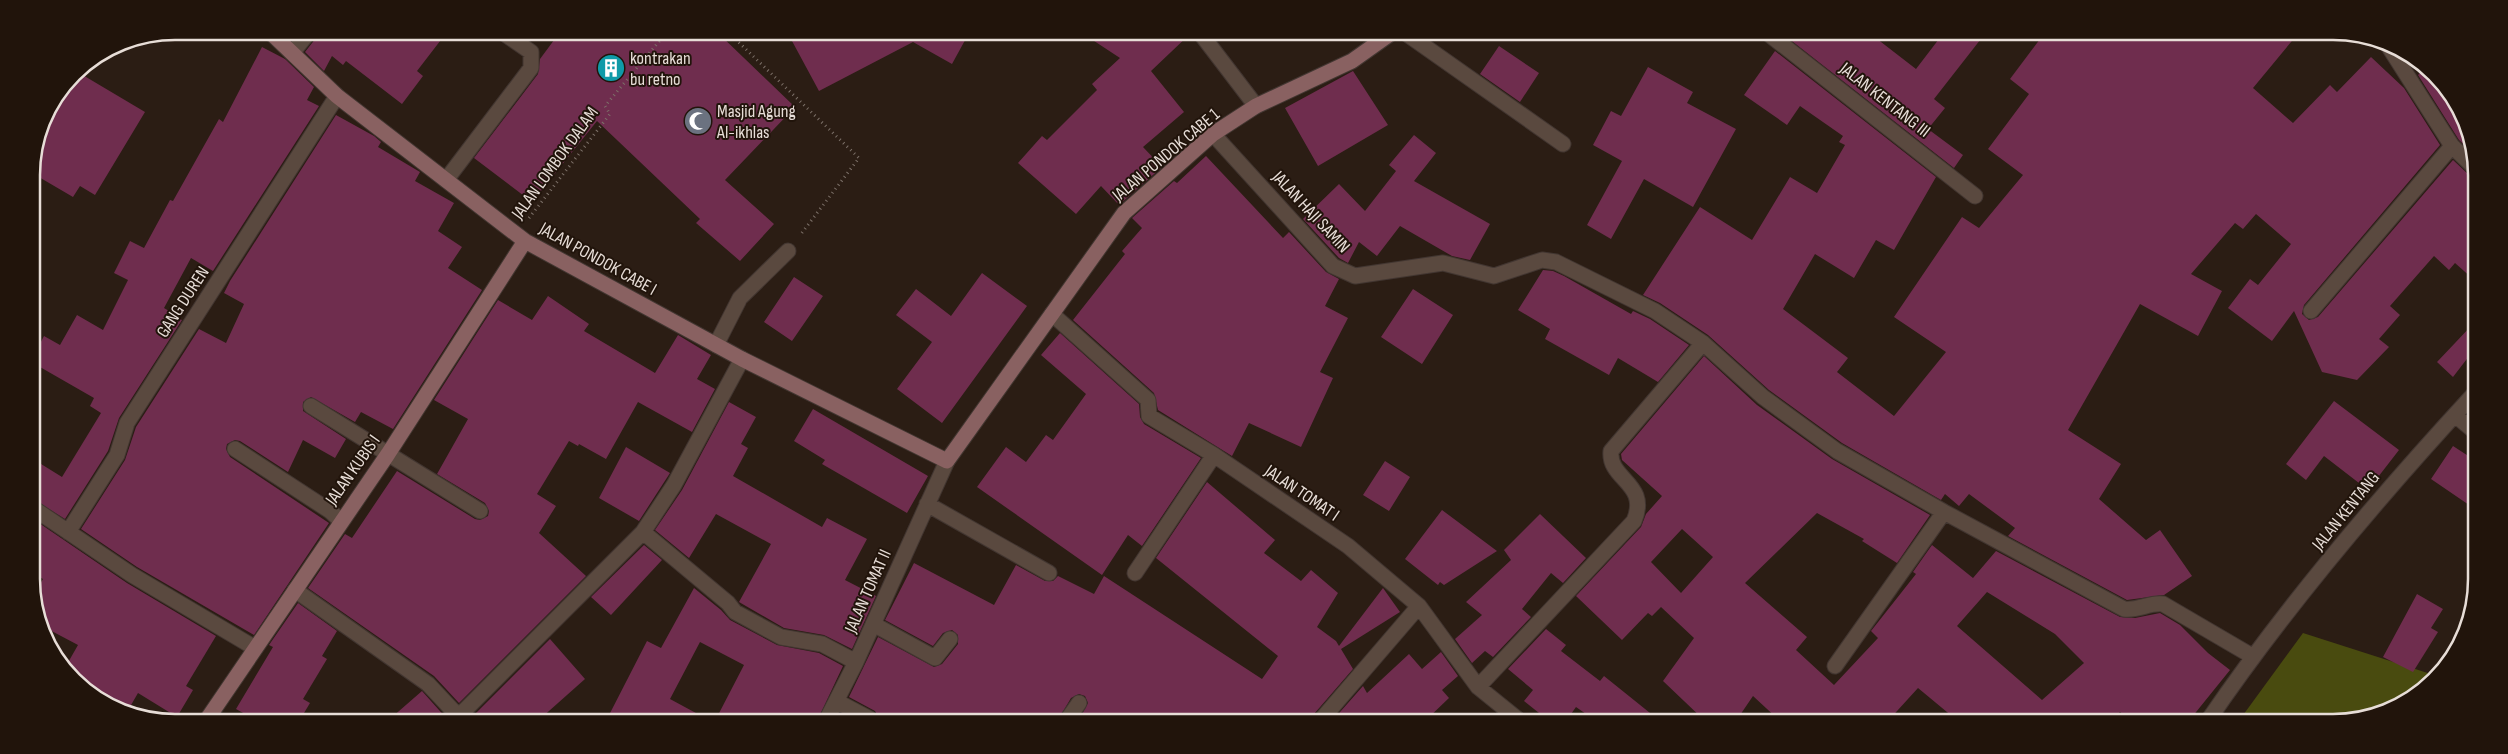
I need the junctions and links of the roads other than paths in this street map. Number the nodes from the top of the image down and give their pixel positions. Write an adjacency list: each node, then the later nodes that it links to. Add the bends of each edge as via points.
1 (278, 40): 8 (street, JALAN PONDOK CABE I)
2 (303, 40): 8 (street)
3 (514, 40): 16 (street, via 532,52 531,68)
4 (1206, 40): 11 (street)
5 (1382, 40): 11 (street, JALAN PONDOK CABE 1, via 1352,61)
6 (1416, 40): 13 (street)
7 (1776, 40): 17 (street, JALAN KENTANG III)
8 (292, 53): 10 (street, JALAN PONDOK CABE I)
9 (2394, 54): 14 (street)
10 (337, 96): 16 (street, JALAN PONDOK CABE I); 38 (street, GANG DUREN, via 127,424 117,455)
11 (1256, 106): 12 (street, JALAN PONDOK CABE 1)
12 (1213, 134): 21 (street, JALAN PONDOK CABE 1, via 1124,212); 22 (street, JALAN HAJI SAMIN, via 1333,266 1355,276 1443,262 1494,276 1542,260 1556,262 1655,311)
13 (1563, 144)
14 (2452, 146): 15 (street); 20 (street)
15 (2467, 160)
16 (446, 180): 18 (street, JALAN PONDOK CABE I)
17 (1975, 196)
18 (525, 242): 23 (street, JALAN PONDOK CABE I); 30 (street, JALAN KUBIS I)
19 (787, 252): 23 (street, via 740,298)
20 (2311, 311)
21 (1052, 314): 31 (street, JALAN TOMAT I, via 1148,400 1149,416); 32 (street, JALAN PONDOK CABE 1)
22 (1703, 343): 35 (street, JALAN HAJI SAMIN, via 1763,397 1837,451); 50 (street, via 1611,451 1613,464 1635,490 1638,510 1634,521)
23 (716, 344): 24 (street, JALAN PONDOK CABE I)
24 (742, 359): 32 (street, JALAN PONDOK CABE I); 39 (street, via 674,485)
25 (2468, 401): 27 (street, JALAN KENTANG)
26 (311, 406): 30 (street)
27 (2455, 415): 28 (street); 47 (street, JALAN KENTANG, via 2397,477)
28 (2468, 426)
29 (235, 449): 37 (street, via 330,511)
30 (388, 454): 34 (street); 37 (street, JALAN KUBIS I)
31 (1214, 455): 40 (street); 43 (street, JALAN TOMAT I, via 1348,546)
32 (947, 461): 33 (street, JALAN TOMAT II)
33 (928, 504): 41 (street); 44 (street, JALAN TOMAT II)
34 (480, 511)
35 (1944, 512): 47 (street, JALAN HAJI SAMIN, via 2124,609 2163,604); 49 (street)
36 (40, 513): 38 (street)
37 (340, 521): 42 (street, JALAN KUBIS I)
38 (68, 532): 46 (street, via 132,575)
39 (643, 532): 48 (street, via 735,612 781,637 822,644); 55 (street)
40 (1135, 573)
41 (1049, 574)
42 (295, 590): 46 (street, JALAN KUBIS I); 54 (street, via 428,684)
43 (1419, 606): 50 (street, JALAN TOMAT I); 59 (street)
44 (874, 624): 45 (street, via 936,658); 48 (street, JALAN TOMAT II)
45 (950, 639)
46 (255, 648): 53 (street, JALAN KUBIS I)
47 (2252, 656): 61 (street, JALAN KENTANG)
48 (856, 662): 51 (street, JALAN TOMAT II)
49 (1835, 666)
50 (1478, 687): 60 (street, JALAN TOMAT I)
51 (836, 701): 56 (street, JALAN TOMAT II); 57 (street)
52 (1080, 703): 58 (street)
53 (211, 714)
54 (454, 714)
55 (461, 714)
56 (830, 714)
57 (861, 714)
58 (1072, 714)
59 (1326, 714)
60 (1511, 714)
61 (2212, 714)

